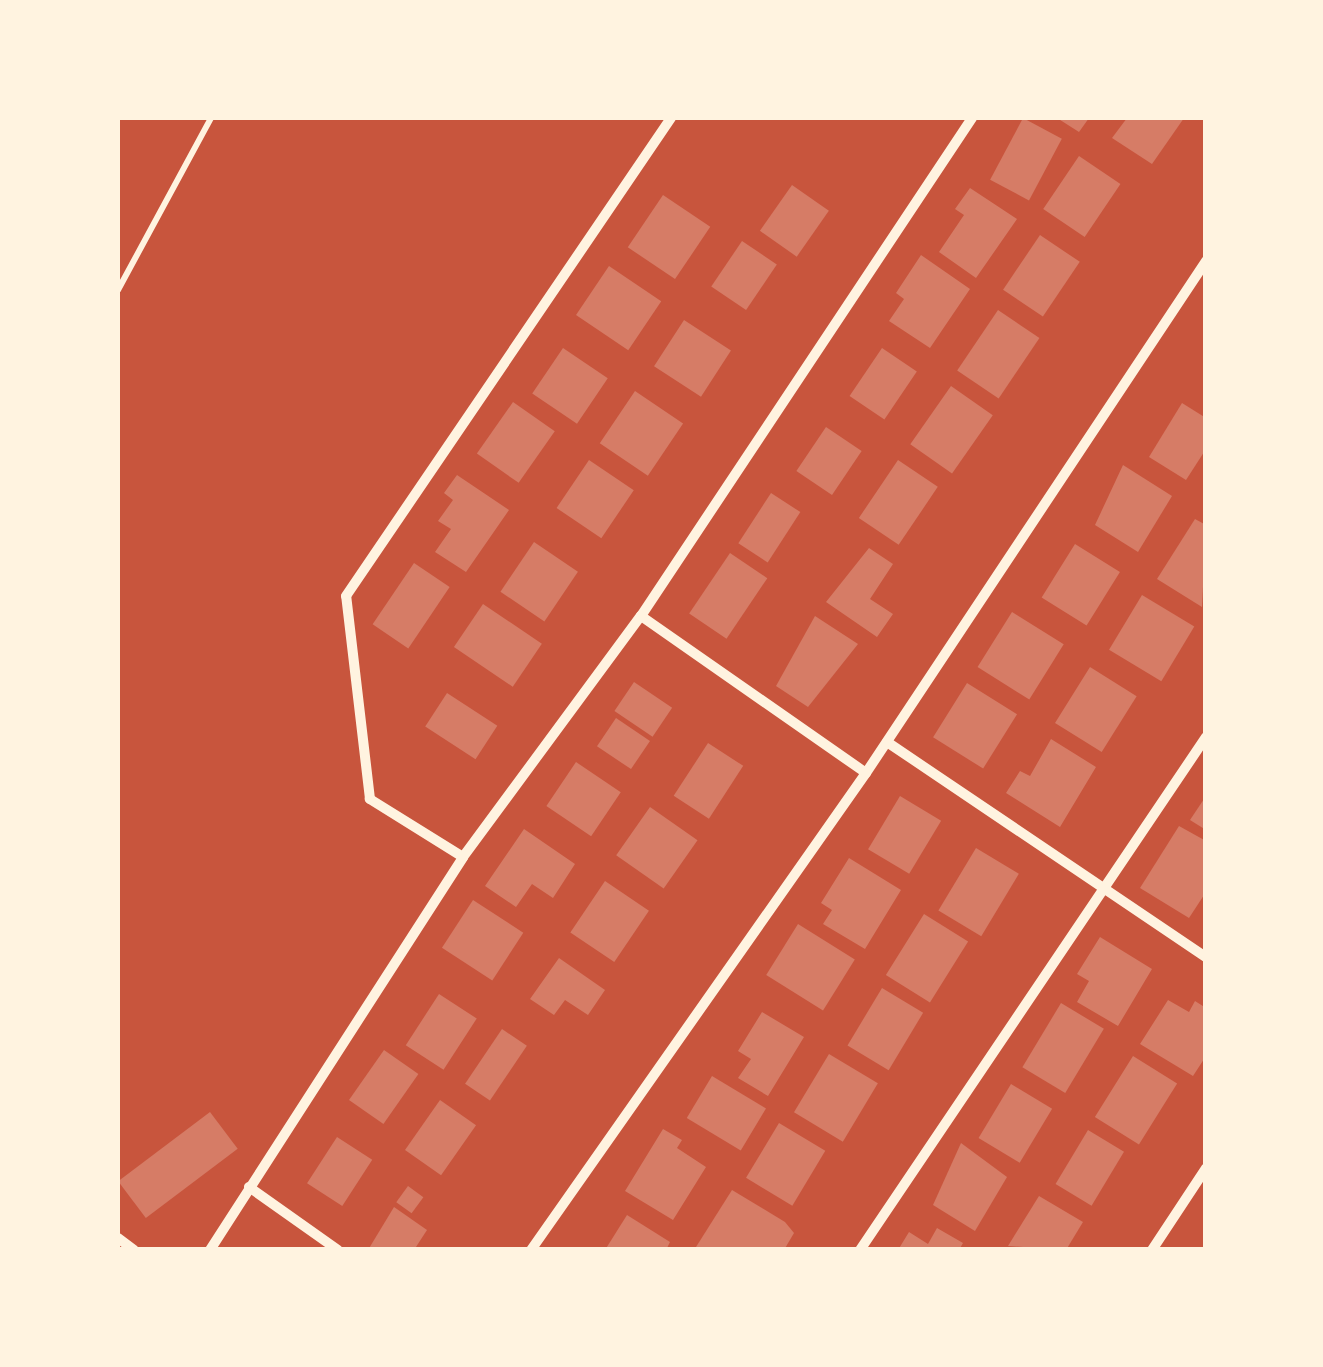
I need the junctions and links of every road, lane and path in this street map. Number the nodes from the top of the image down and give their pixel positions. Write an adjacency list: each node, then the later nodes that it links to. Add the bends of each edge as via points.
1 (210, 118): 5 (path)
2 (670, 118): 10 (street, via 346,596 370,799)
3 (972, 118): 6 (street)
4 (1206, 261): 8 (street)
5 (118, 290)
6 (642, 616): 9 (street); 10 (street)
7 (1206, 737): 11 (street)
8 (887, 742): 9 (street); 11 (street)
9 (866, 773): 19 (street)
10 (462, 857): 14 (street)
11 (1104, 888): 12 (street); 20 (street)
12 (1206, 956)
13 (1206, 1168): 21 (street)
14 (249, 1187): 17 (street); 18 (street)
15 (118, 1238): 16 (street)
16 (134, 1250)
17 (210, 1250)
18 (338, 1250)
19 (531, 1250)
20 (860, 1250)
21 (1152, 1250)

